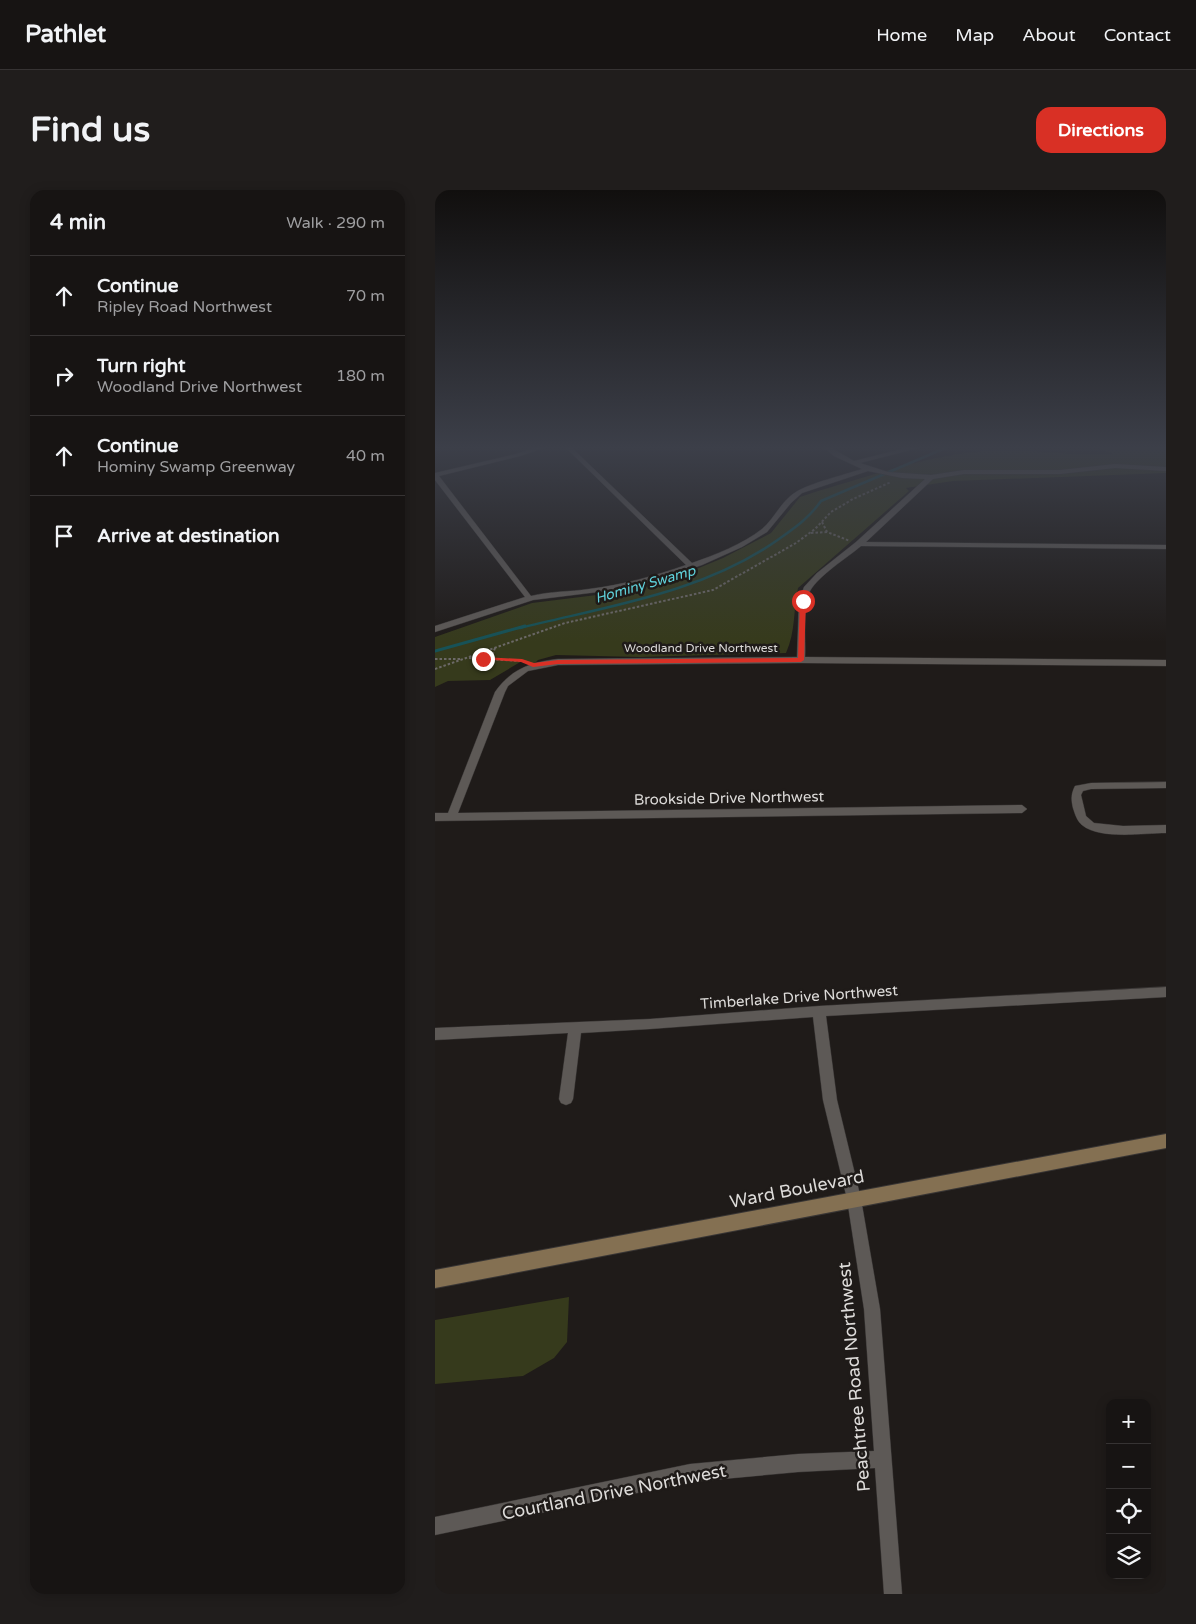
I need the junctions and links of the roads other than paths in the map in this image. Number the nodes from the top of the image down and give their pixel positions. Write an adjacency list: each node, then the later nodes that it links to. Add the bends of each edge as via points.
1 (463, 512): 8 (street)
2 (635, 512): 7 (street)
3 (782, 512): 7 (street, via 774,523 757,536)
4 (893, 512): 5 (street)
5 (859, 544): 6 (street); 10 (street, via 807,589 803,601)
6 (1166, 547)
7 (691, 565): 8 (street, via 619,586)
8 (529, 599): 9 (street)
9 (435, 629)
10 (801, 660): 11 (street, Woodland Drive Northwest); 15 (street, Woodland Drive Northwest, via 558,662 533,665 511,678 500,692)
11 (1166, 662)
12 (1166, 785): 16 (street, via 1091,786 1079,788 1076,795 1083,820 1089,825 1102,829)
13 (1022, 810): 15 (street, Brookside Drive Northwest)
14 (435, 816): 15 (street, Brookside Drive Northwest)
15 (452, 816)
16 (1166, 829)
17 (1166, 992): 18 (street, Timberlake Drive Northwest)
18 (819, 1011): 19 (street, Timberlake Drive Northwest); 23 (street, Peachtree Road Northwest, via 830,1100)
19 (575, 1028): 20 (street, Timberlake Drive Northwest); 21 (street)
20 (435, 1034)
21 (566, 1100)
22 (1166, 1141): 23 (main road, Ward Boulevard)
23 (854, 1199): 24 (main road, Ward Boulevard); 25 (street, Peachtree Road Northwest, via 872,1309)
24 (435, 1279)
25 (883, 1459): 26 (street, Courtland Drive Northwest, via 798,1462 690,1474); 27 (street, Peachtree Road Northwest)
26 (435, 1526)
27 (893, 1594)

